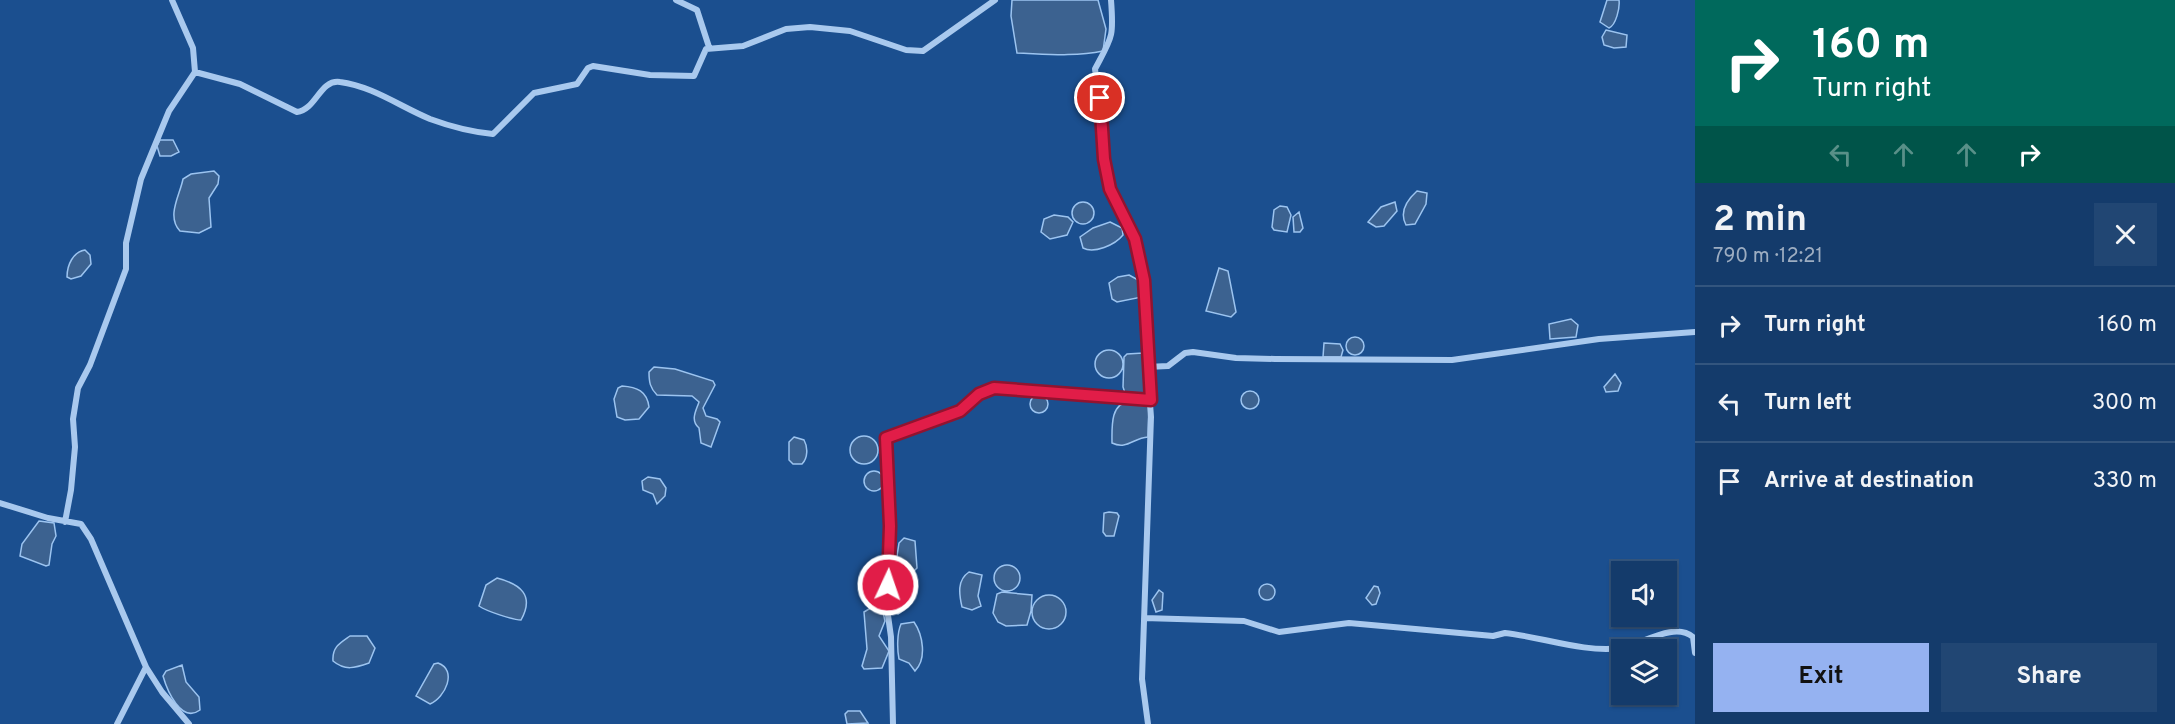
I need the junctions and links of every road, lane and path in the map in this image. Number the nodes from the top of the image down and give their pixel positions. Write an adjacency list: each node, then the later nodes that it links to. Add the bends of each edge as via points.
1 (172, 0): 6 (street, via 193,48)
2 (676, 0): 5 (street, via 698,10)
3 (995, 0): 5 (street, via 923,51 906,50 850,32 810,27 786,29 743,46)
4 (1111, 0): 8 (street, via 1112,35 1095,69 1110,189 1135,239 1144,280)
5 (709, 47): 6 (street, via 703,52 694,76 588,68 577,84 534,93 493,134 430,118 342,82 326,86 307,108 297,112 240,84)
6 (195, 72): 11 (street, via 169,111 141,179 126,243 126,269 78,388 73,419 72,490)
7 (1695, 332): 8 (street, via 1599,339 1452,360 1266,359 1193,352 1185,353 1168,366)
8 (1147, 367): 9 (street)
9 (1151, 400): 12 (street); 17 (street, via 994,388 979,394 960,411 886,438 890,526 886,601)
10 (0, 503): 11 (street)
11 (65, 522): 14 (street, via 81,524 91,539)
12 (1144, 618): 13 (street, via 1244,621 1279,632 1349,623 1493,636 1505,633 1604,648 1686,633 1693,637); 18 (street, via 1142,679)
13 (1695, 653)
14 (146, 666): 15 (street); 16 (street)
15 (117, 724)
16 (189, 724)
17 (893, 724)
18 (1148, 724)

